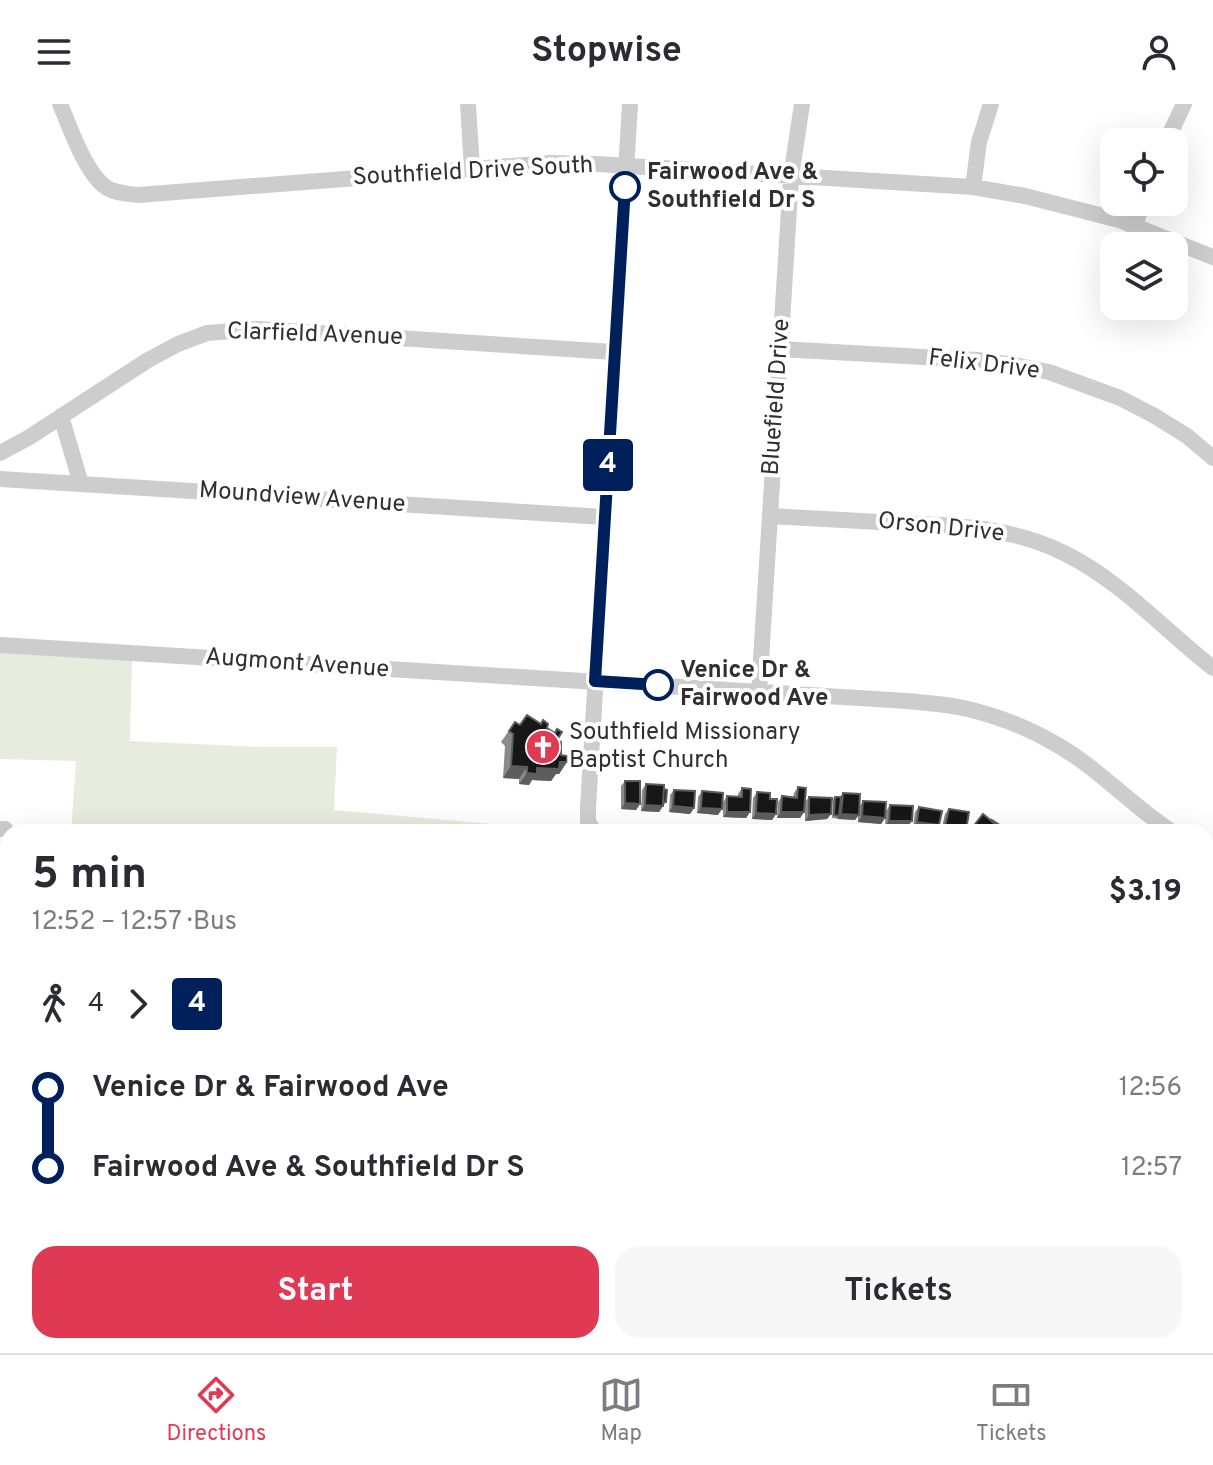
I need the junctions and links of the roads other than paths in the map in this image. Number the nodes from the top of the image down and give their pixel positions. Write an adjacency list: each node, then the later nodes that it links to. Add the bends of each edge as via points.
1 (60, 104): 9 (street, Southfield Drive South, via 89,169 122,194)
2 (468, 104): 9 (street)
3 (630, 104): 8 (street)
4 (802, 104): 10 (street, Bluefield Drive)
5 (991, 104): 11 (street)
6 (1184, 104): 7 (street)
7 (1173, 128)
8 (626, 166): 9 (street, Southfield Drive South, via 550,163); 10 (street, Southfield Drive South); 16 (street)
9 (472, 169)
10 (791, 177): 11 (street, Southfield Drive South); 15 (street, Bluefield Drive)
11 (973, 187): 13 (street, Southfield Drive South)
12 (1138, 216): 13 (street)
13 (1135, 225): 14 (street, Southfield Drive South)
14 (1213, 257)
15 (780, 349): 19 (street, Felix Drive, via 977,360 1049,372 1153,415); 22 (street, Bluefield Drive)
16 (614, 352): 17 (street, Clarfield Avenue, via 228,330 160,352); 23 (street)
17 (61, 416): 18 (street, Clarfield Avenue); 21 (street)
18 (0, 453)
19 (1213, 458)
20 (0, 479): 21 (street, Moundview Avenue)
21 (81, 484): 23 (street, Moundview Avenue)
22 (770, 516): 25 (street, Orson Drive, via 963,526 1041,543 1120,588); 27 (street, Bluefield Drive)
23 (604, 517): 26 (street)
24 (0, 645): 26 (street, Augmont Avenue)
25 (1213, 668)
26 (595, 681): 27 (street, Augmont Avenue); 28 (street)
27 (759, 692): 29 (street, Augmont Avenue, via 907,701 997,717 1054,743)
28 (589, 824)
29 (1160, 824)

